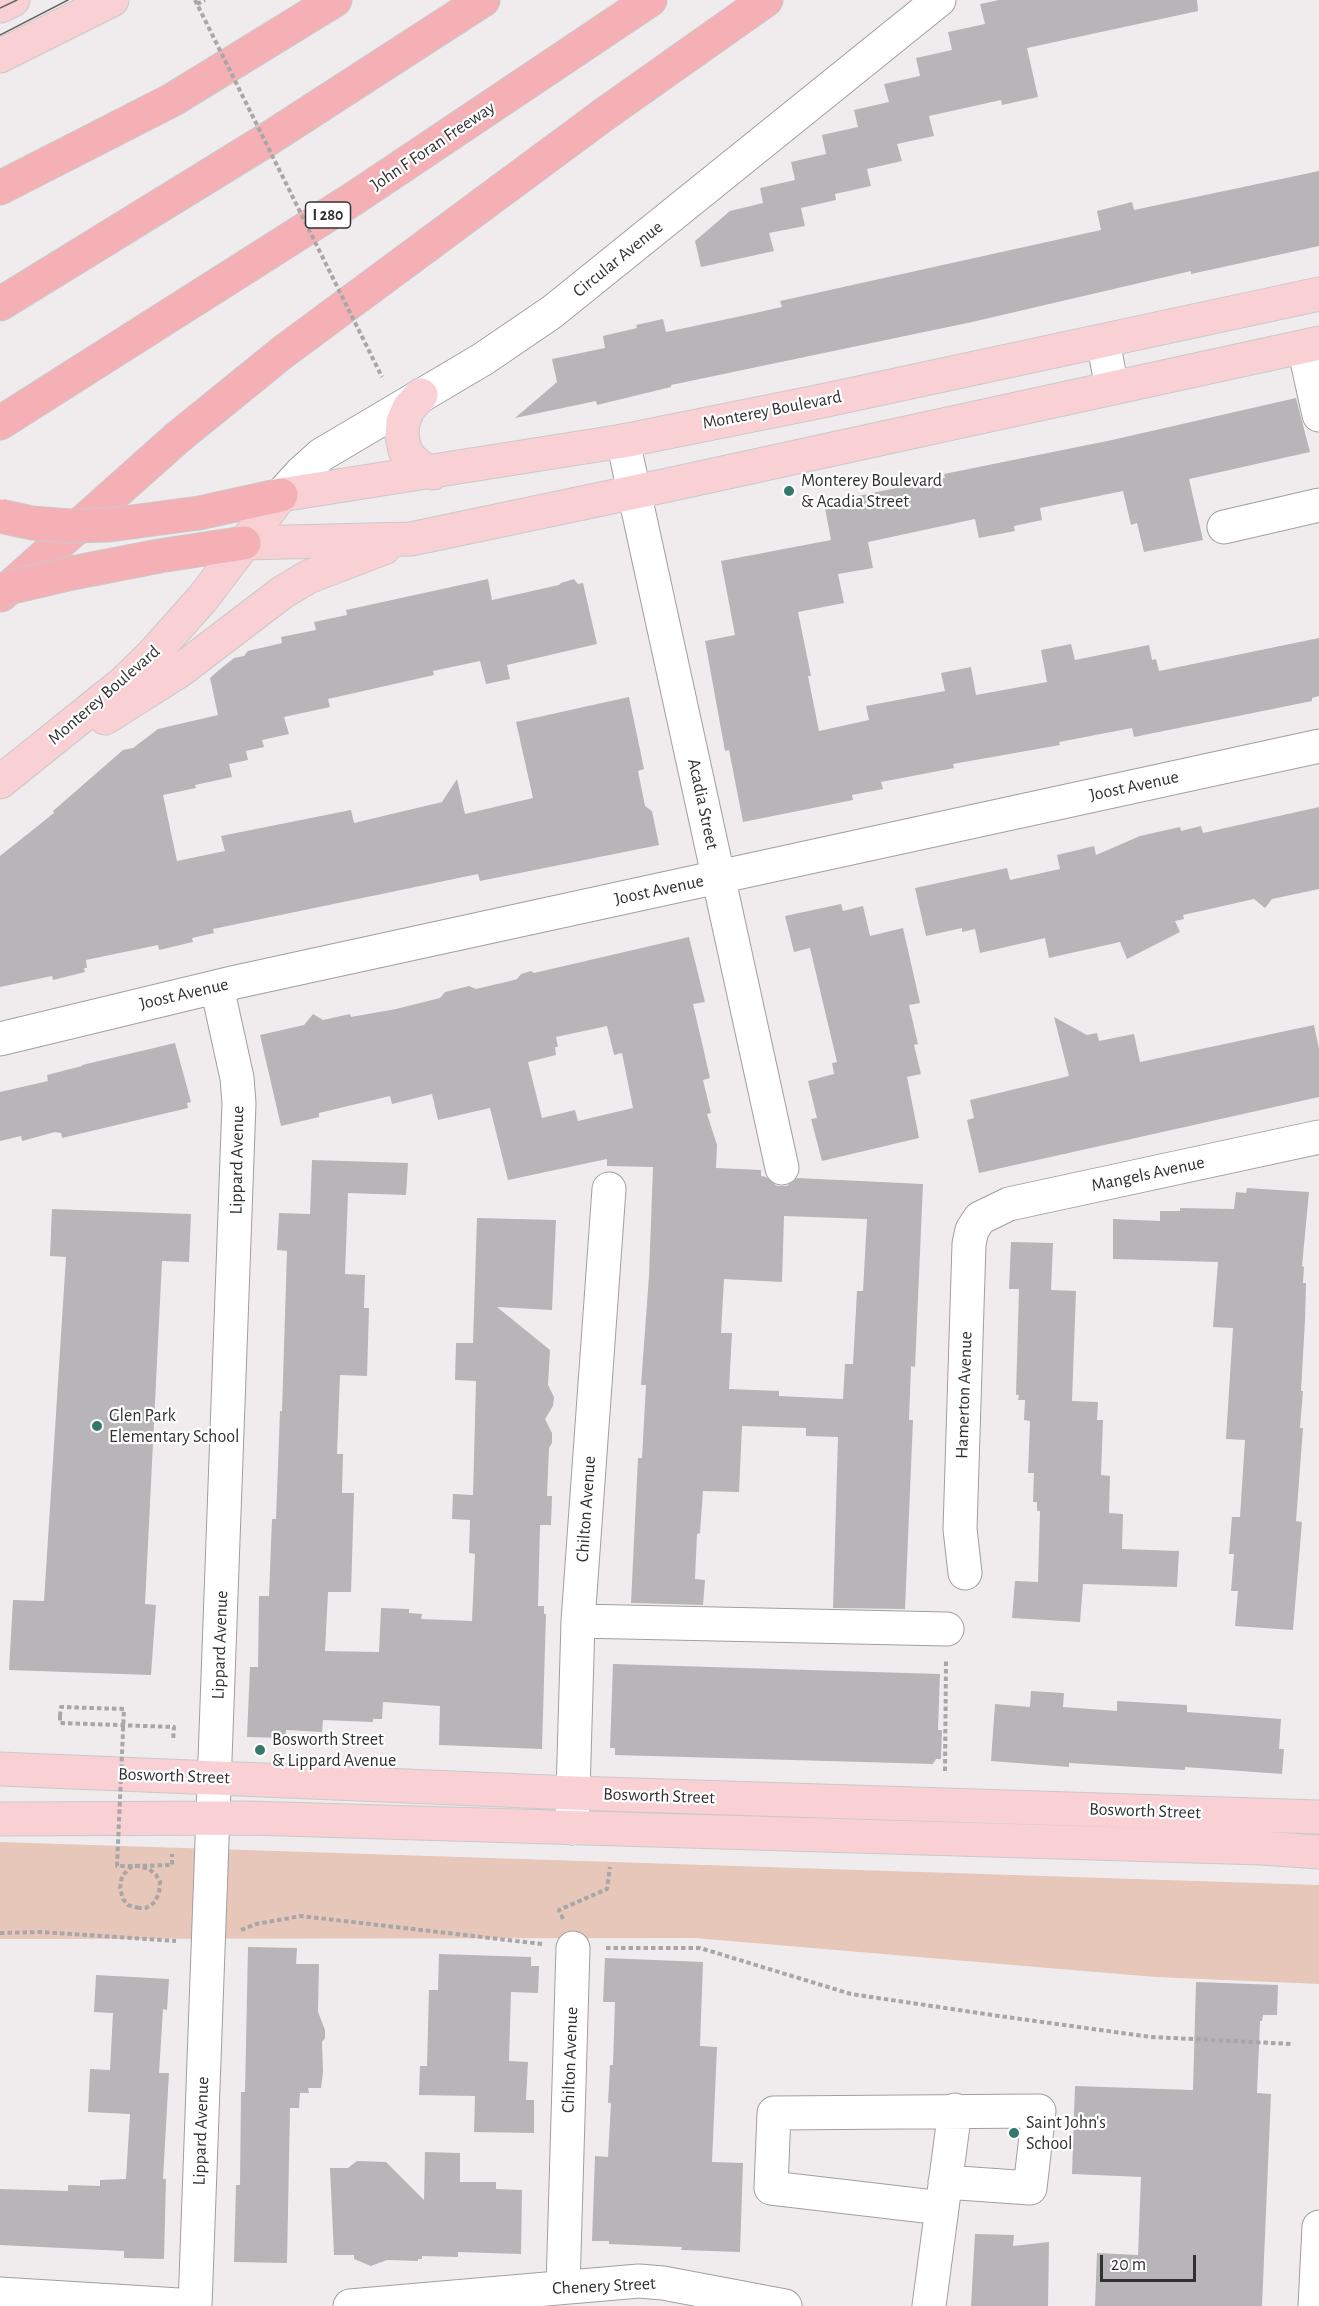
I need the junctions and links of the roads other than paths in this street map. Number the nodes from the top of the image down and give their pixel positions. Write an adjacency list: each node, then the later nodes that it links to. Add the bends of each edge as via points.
1 (13, 0): 8 (main road)
2 (112, 0): 9 (main road)
3 (336, 0): 10 (highway, via 172,100)
4 (483, 0): 12 (highway, via 265,141)
5 (650, 0): 18 (highway, John F Foran Freeway / I 280, via 356,197)
6 (766, 0): 29 (highway, via 283,352 177,438)
7 (939, 0): 16 (street, Circular Avenue, via 552,312)
8 (0, 6)
9 (0, 56)
10 (0, 188)
11 (1319, 294): 13 (main road, Monterey Boulevard)
12 (0, 304)
13 (1103, 340): 15 (street); 19 (main road, Monterey Boulevard)
14 (1311, 345): 15 (main road); 17 (street)
15 (1112, 388): 21 (main road)
16 (421, 395): 20 (main road, via 409,408 402,436 411,459); 22 (street, Circular Avenue, via 321,455)
17 (1319, 415)
18 (0, 423)
19 (623, 441): 20 (main road, Monterey Boulevard); 21 (street, Acadia Street)
20 (433, 473): 22 (main road, Monterey Boulevard)
21 (634, 492): 26 (main road); 32 (street, Acadia Street)
22 (281, 495): 24 (highway, bridge, via 199,513 109,525 32,523); 27 (main road, Monterey Boulevard)
23 (1319, 505): 25 (street)
24 (0, 516)
25 (1224, 527)
26 (411, 539): 27 (main road); 31 (main road, via 308,577 262,606 152,690)
27 (244, 543): 28 (highway, bridge, via 159,556); 31 (main road, Monterey Boulevard, via 203,598 152,655)
28 (0, 590)
29 (0, 596)
30 (1319, 746): 32 (street, Joost Avenue)
31 (7, 777)
32 (719, 877): 33 (street, Joost Avenue); 36 (street, Acadia Street)
33 (217, 987): 34 (street, Joost Avenue); 43 (street, Lippard Avenue, via 239,1103)
34 (0, 1039)
35 (1319, 1137): 38 (street, Mangels Avenue, via 1009,1204)
36 (782, 1168)
37 (609, 1189): 40 (street, Chilton Avenue)
38 (980, 1218): 39 (street, Hamerton Avenue, via 969,1244 960,1529)
39 (965, 1573)
40 (578, 1621): 41 (street); 44 (street, Chilton Avenue)
41 (947, 1629)
42 (0, 1769): 43 (main road, Bosworth Street)
43 (215, 1778): 44 (main road, Bosworth Street); 46 (street, Lippard Avenue)
44 (573, 1793): 45 (main road, Bosworth Street); 48 (street, Chilton Avenue)
45 (1319, 1816)
46 (213, 1817): 47 (main road, Bosworth Street); 48 (main road, Bosworth Street); 56 (street, Lippard Avenue)
47 (0, 1819)
48 (572, 1828): 49 (main road, Bosworth Street)
49 (1319, 1852)
50 (573, 1948): 54 (street, Chilton Avenue)
51 (955, 2110): 52 (street); 52 (street, via 1039,2111 1030,2188); 52 (street, via 774,2113 771,2188)
52 (944, 2195): 59 (street)
53 (1319, 2227): 60 (street)
54 (563, 2287): 57 (street, Chenery Street); 58 (street, Chenery Street, via 663,2283)
55 (0, 2294): 56 (street)
56 (195, 2306)
57 (351, 2306)
58 (785, 2306)
59 (929, 2306)
60 (1315, 2306)

